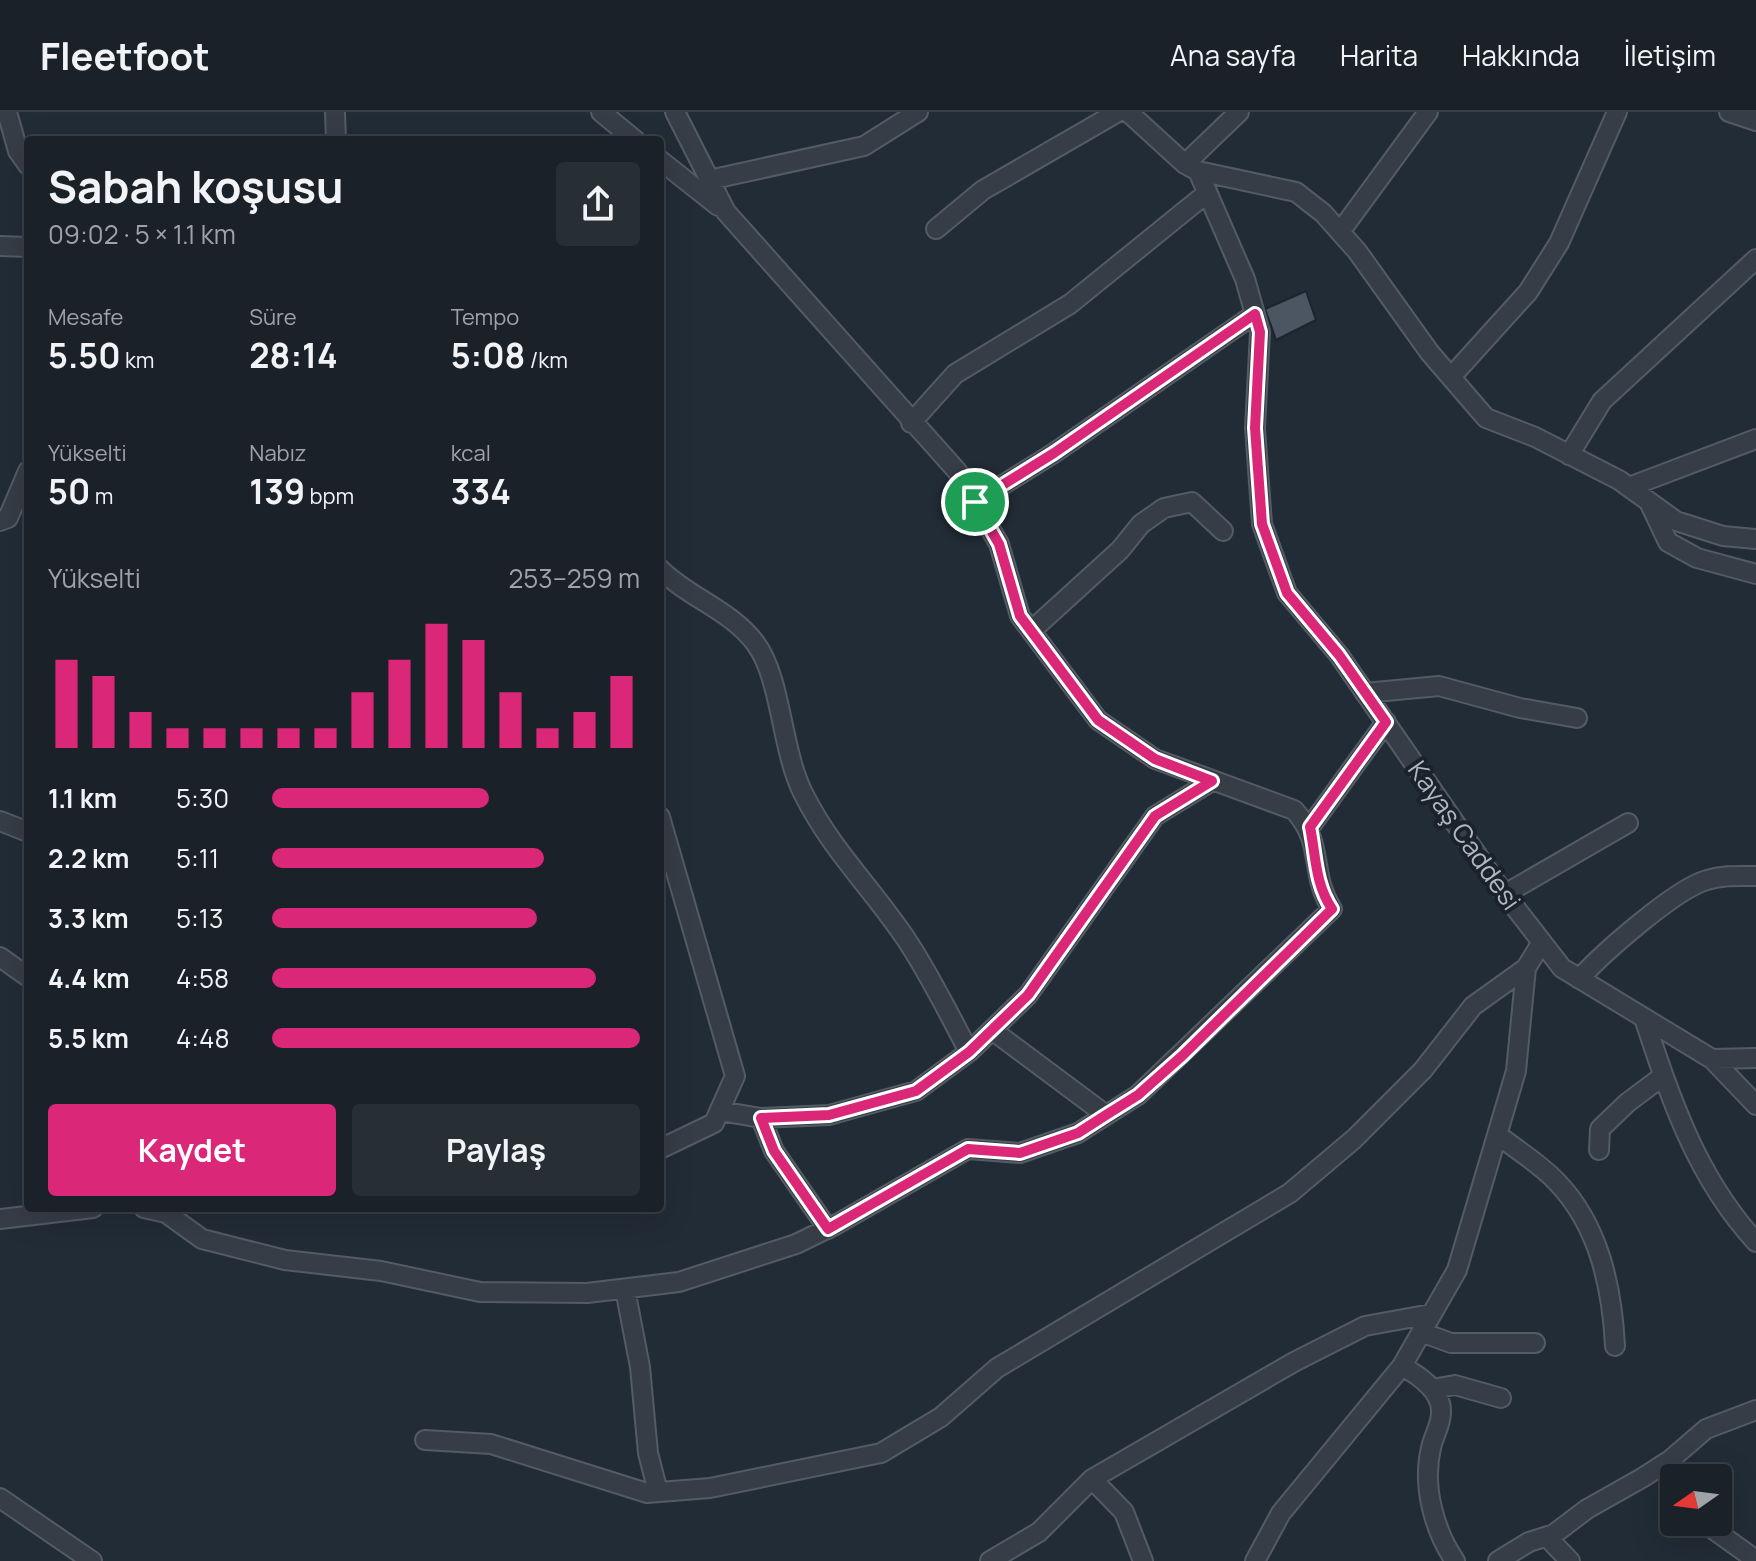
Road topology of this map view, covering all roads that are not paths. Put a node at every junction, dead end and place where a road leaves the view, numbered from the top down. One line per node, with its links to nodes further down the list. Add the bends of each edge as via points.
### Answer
1 (8, 112): 15 (street)
2 (335, 112): 13 (street)
3 (601, 112): 14 (street)
4 (675, 112): 18 (street)
5 (918, 112): 18 (street, via 864,146)
6 (1118, 112): 21 (street, via 983,190)
7 (1128, 112): 17 (street)
8 (1239, 112): 17 (street)
9 (1428, 112): 22 (street)
10 (1617, 112): 27 (street, via 1559,243 1528,292)
11 (1729, 112): 12 (street)
12 (1756, 121)
13 (336, 136)
14 (630, 136)
15 (23, 158)
16 (664, 163): 20 (street)
17 (1192, 167): 19 (street, Kayaş Caddesi); 22 (street, via 1296,192)
18 (709, 180): 20 (street)
19 (1207, 193): 26 (street, Kayaş Caddesi); 28 (street, via 1070,304 955,374)
20 (726, 212): 28 (street)
21 (936, 229)
22 (1340, 232): 27 (street)
23 (0, 246): 24 (street)
24 (24, 247)
25 (1756, 259): 30 (street, via 1602,401)
26 (1255, 314): 34 (street); 41 (street, Kayaş Caddesi, via 1260,332 1255,428 1262,524 1287,593)
27 (1451, 377): 30 (street, via 1486,418)
28 (911, 423): 34 (street, via 957,471)
29 (1756, 439): 32 (street)
30 (1569, 455): 32 (street)
31 (24, 480): 35 (street, via 8,518)
32 (1629, 487): 33 (street)
33 (1649, 501): 37 (street, via 1676,521 1723,536); 39 (street, via 1668,542 1697,558)
34 (975, 502): 40 (street, via 999,544 1020,616)
35 (0, 521)
36 (1223, 531): 40 (street, via 1192,502 1164,508)
37 (1756, 539)
38 (664, 572): 61 (street, via 721,611 758,647 802,793 857,879 906,939)
39 (1756, 574)
40 (1031, 631): 44 (street, via 1098,720 1155,759)
41 (1365, 693): 42 (street, via 1439,686); 43 (street, Kayaş Caddesi)
42 (1577, 718)
43 (1386, 722): 47 (street); 51 (street, Kayaş Caddesi)
44 (1212, 781): 47 (street, via 1294,810); 60 (street, via 1155,816 1028,995)
45 (0, 821): 48 (street)
46 (1628, 823): 51 (street)
47 (1310, 827): 67 (street, via 1319,889 1332,909 1182,1056)
48 (24, 830)
49 (664, 831): 66 (street, via 735,1076)
50 (1756, 876): 58 (street, via 1704,880 1600,956)
51 (1505, 894): 52 (street, Kayaş Caddesi)
52 (1542, 942): 54 (street); 58 (street, Kayaş Caddesi, via 1562,968)
53 (0, 957): 56 (street)
54 (1526, 968): 69 (street, via 1516,1071); 90 (street, via 1473,1006 1423,1070 1290,1193 997,1368 941,1417 881,1453 710,1488)
55 (0, 972): 57 (street)
56 (24, 975)
57 (24, 977)
58 (1579, 979): 59 (street, Kayaş Caddesi)
59 (1644, 1018): 63 (street, Kayaş Caddesi); 64 (street)
60 (992, 1030): 61 (street); 67 (street)
61 (969, 1052): 68 (street, via 916,1091 829,1115)
62 (1756, 1058): 63 (street)
63 (1712, 1059): 65 (street, Kayaş Caddesi)
64 (1663, 1076): 71 (street, via 1600,1129); 76 (street, via 1697,1161 1729,1212)
65 (1756, 1105)
66 (720, 1111): 68 (street); 70 (street, via 714,1123)
67 (1106, 1115): 75 (street, via 1078,1133 1020,1153 968,1149)
68 (761, 1118): 75 (street, via 774,1151)
69 (1498, 1135): 78 (street, via 1457,1270); 81 (street, via 1555,1179 1578,1206 1610,1291)
70 (664, 1146)
71 (1599, 1150)
72 (59, 1212): 74 (street)
73 (162, 1212): 77 (street, via 202,1239 285,1260 381,1271 480,1292)
74 (0, 1219)
75 (828, 1229): 77 (street, via 679,1282)
76 (1756, 1242)
77 (625, 1289): 90 (street)
78 (1431, 1314): 79 (street); 89 (street, via 1365,1326)
79 (1421, 1332): 80 (street, via 1451,1343); 82 (street)
80 (1535, 1343)
81 (1615, 1346)
82 (1402, 1366): 83 (street); 98 (street, via 1281,1513)
83 (1432, 1389): 84 (street, via 1455,1385); 99 (street, via 1441,1411 1430,1451 1429,1485 1439,1537)
84 (1501, 1398)
85 (1756, 1410): 87 (street, via 1706,1429)
86 (425, 1440): 90 (street, via 491,1444)
87 (1670, 1460): 88 (street); 93 (street)
88 (1672, 1464)
89 (1092, 1479): 96 (street, via 1039,1532); 97 (street, via 1124,1512)
90 (658, 1492)
91 (0, 1498): 95 (street)
92 (1723, 1536): 94 (street)
93 (1547, 1537): 100 (street); 101 (street)
94 (1756, 1560)
95 (92, 1561)
96 (990, 1561)
97 (1143, 1561)
98 (1255, 1561)
99 (1455, 1561)
100 (1498, 1561)
101 (1570, 1561)

